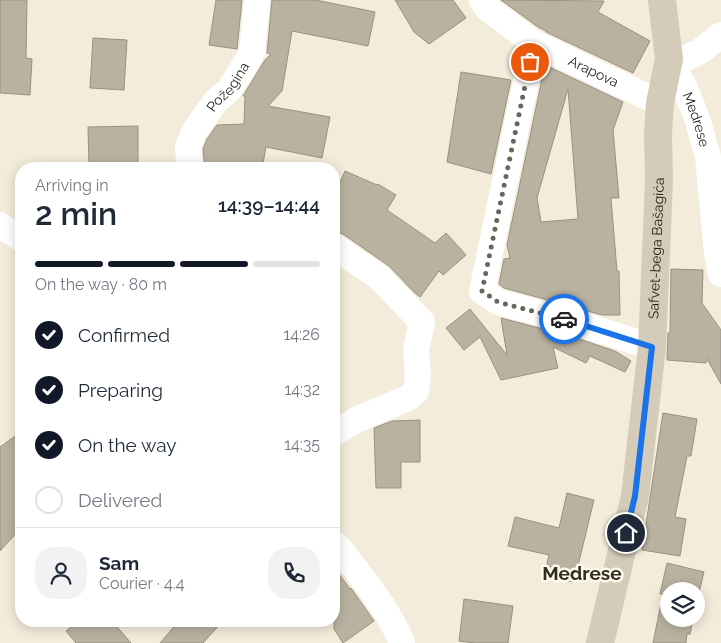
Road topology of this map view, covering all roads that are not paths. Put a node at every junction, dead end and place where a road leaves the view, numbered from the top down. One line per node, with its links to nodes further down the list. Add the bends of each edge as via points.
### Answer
1 (257, 0): 8 (street, Požegina, via 252,53 229,90 215,102 194,132 188,147)
2 (482, 0): 5 (street, Arapova, via 487,8)
3 (662, 0): 6 (street, Safvet-bega Bašagića)
4 (721, 35): 6 (street, via 684,59)
5 (534, 43): 7 (street, Arapova); 13 (street, via 482,291 498,302)
6 (669, 59): 7 (street, Safvet-bega Bašagića); 12 (street, Medrese, via 698,121 708,157)
7 (660, 103): 13 (street, Safvet-bega Bašagića)
8 (189, 162)
9 (0, 225): 10 (street)
10 (15, 235)
11 (340, 250): 14 (street, via 380,278 422,322 416,350 416,391 408,398)
12 (721, 274)
13 (652, 347): 17 (street, Safvet-bega Bašagića, via 635,496)
14 (340, 430)
15 (340, 549): 16 (street, via 371,589)
16 (402, 643)
17 (600, 643)

